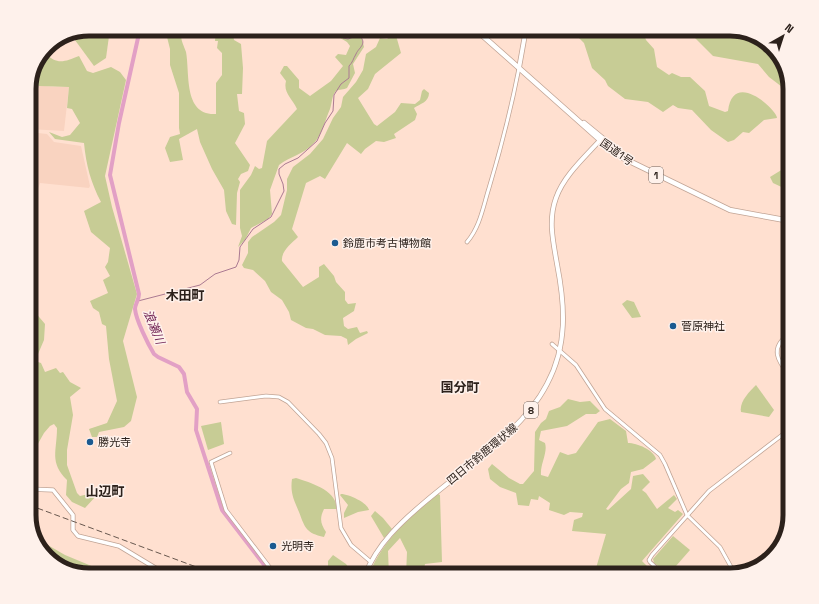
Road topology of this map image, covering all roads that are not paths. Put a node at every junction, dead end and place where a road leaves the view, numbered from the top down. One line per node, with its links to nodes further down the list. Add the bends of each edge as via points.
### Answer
1 (484, 36): 4 (highway, 国道1号 / 1)
2 (485, 36): 4 (highway, 国道1号 / 1)
3 (525, 36): 5 (main road)
4 (490, 41): 5 (highway, 国道1号 / 1)
5 (519, 66): 6 (highway, 国道1号 / 1); 8 (street, via 507,126 476,231)
6 (601, 139): 7 (highway, 国道1号 / 1, via 629,160 730,210); 11 (main road, 四日市鈴鹿環状線 / 8, via 562,185 552,210 551,227 563,304 564,324)
7 (783, 219)
8 (467, 242)
9 (783, 338): 12 (street, via 777,353)
10 (552, 344): 11 (street)
11 (560, 350): 17 (street, via 578,368 603,407 628,426 663,459); 18 (main road, 四日市鈴鹿環状線 / 8, via 548,383 528,413 509,432 405,518)
12 (783, 367)
13 (220, 402): 18 (street, via 266,396 279,397 288,402 319,434 332,458 341,528 351,545)
14 (783, 434): 17 (street, via 714,488)
15 (230, 453): 20 (street, via 213,460 211,464 224,504 232,520 246,534)
16 (36, 489): 19 (main road, via 55,492 73,514 73,530 78,536 119,546)
17 (687, 515): 22 (street, via 650,558 650,562); 23 (street, via 720,547)
18 (371, 562): 21 (main road, 四日市鈴鹿環状線 / 8)
19 (156, 568)
20 (270, 568)
21 (368, 568)
22 (656, 568)
23 (732, 568)

